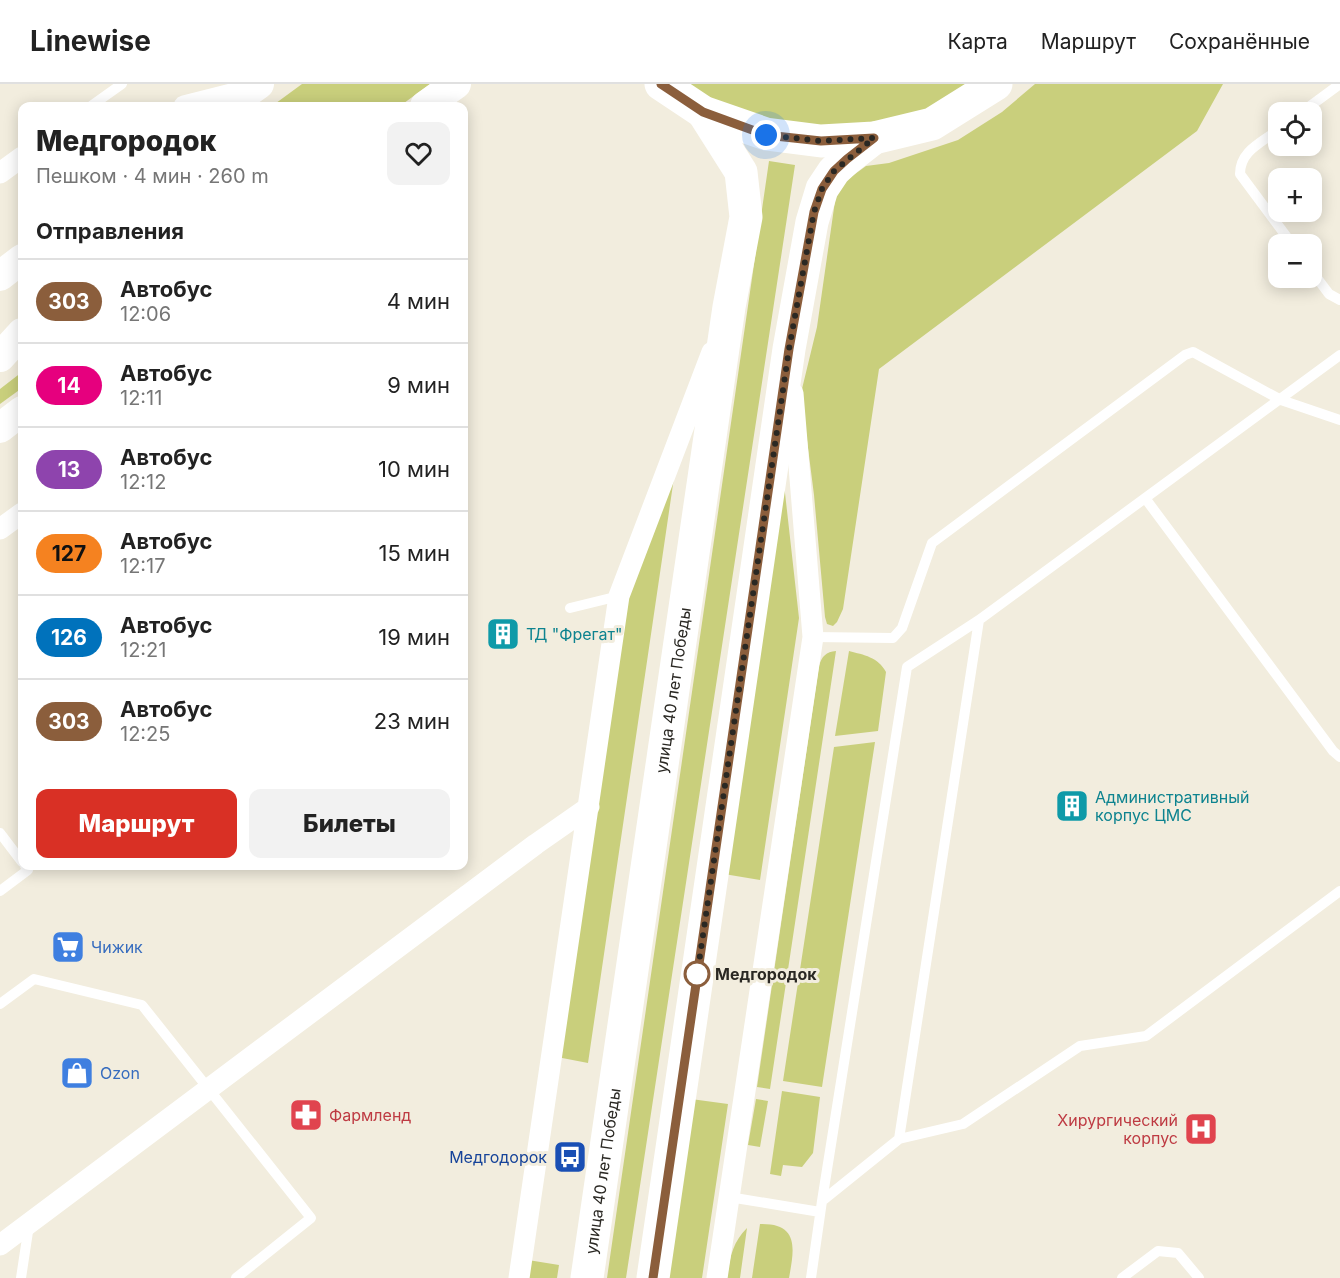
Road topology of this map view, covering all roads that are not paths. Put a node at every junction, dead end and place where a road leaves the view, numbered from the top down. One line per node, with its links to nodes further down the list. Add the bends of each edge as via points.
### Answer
1 (122, 84): 7 (lane)
2 (456, 84): 10 (main road)
3 (661, 84): 12 (main road)
4 (996, 84): 13 (main road, via 933,124)
5 (1340, 84): 11 (lane)
6 (255, 87): 8 (street); 9 (main road)
7 (97, 102)
8 (199, 102)
9 (234, 102)
10 (431, 102)
11 (1316, 102)
12 (703, 112): 13 (main road, via 766,135 821,141); 22 (main road, улица 40 лет Победы, via 741,172 746,217)
13 (874, 138): 24 (main road, via 834,171 822,189 814,212)
14 (1268, 138): 17 (lane, via 1245,155 1240,174)
15 (18, 160): 16 (street)
16 (0, 173)
17 (1285, 234)
18 (18, 262): 19 (main road)
19 (0, 276)
20 (1322, 285): 21 (lane)
21 (1340, 300)
22 (729, 307): 34 (street); 55 (main road, улица 40 лет Победы)
23 (18, 338): 25 (main road)
24 (789, 349): 37 (street); 56 (main road)
25 (8, 352)
26 (1340, 355): 27 (lane)
27 (1281, 400): 29 (lane); 31 (lane); 37 (lane, via 1193,352 1185,355 932,543 902,628 893,638)
28 (18, 414): 30 (main road)
29 (1340, 420)
30 (0, 428)
31 (1145, 498): 36 (lane); 38 (lane)
32 (18, 516): 33 (street)
33 (0, 530)
34 (619, 597): 35 (lane); 39 (street)
35 (570, 608)
36 (979, 620): 47 (lane); 49 (lane, via 907,667)
37 (813, 637): 48 (street)
38 (1340, 757)
39 (589, 807): 46 (street); 54 (street)
40 (0, 833): 41 (lane)
41 (18, 856)
42 (28, 870): 43 (lane)
43 (0, 891)
44 (1340, 891): 47 (lane, via 1146,1036 1080,1046 963,1124)
45 (0, 1004): 46 (lane, via 34,979 142,1005)
46 (209, 1089): 50 (street); 53 (lane, via 311,1218)
47 (899, 1139): 49 (lane)
48 (729, 1197): 49 (lane); 57 (street)
49 (821, 1207): 58 (lane)
50 (29, 1223): 51 (street); 52 (lane)
51 (0, 1245)
52 (21, 1278)
53 (237, 1278)
54 (519, 1278)
55 (587, 1278)
56 (653, 1278)
57 (717, 1278)
58 (811, 1278)
59 (1122, 1278): 60 (lane, via 1158,1251 1178,1253)
60 (1199, 1278)

